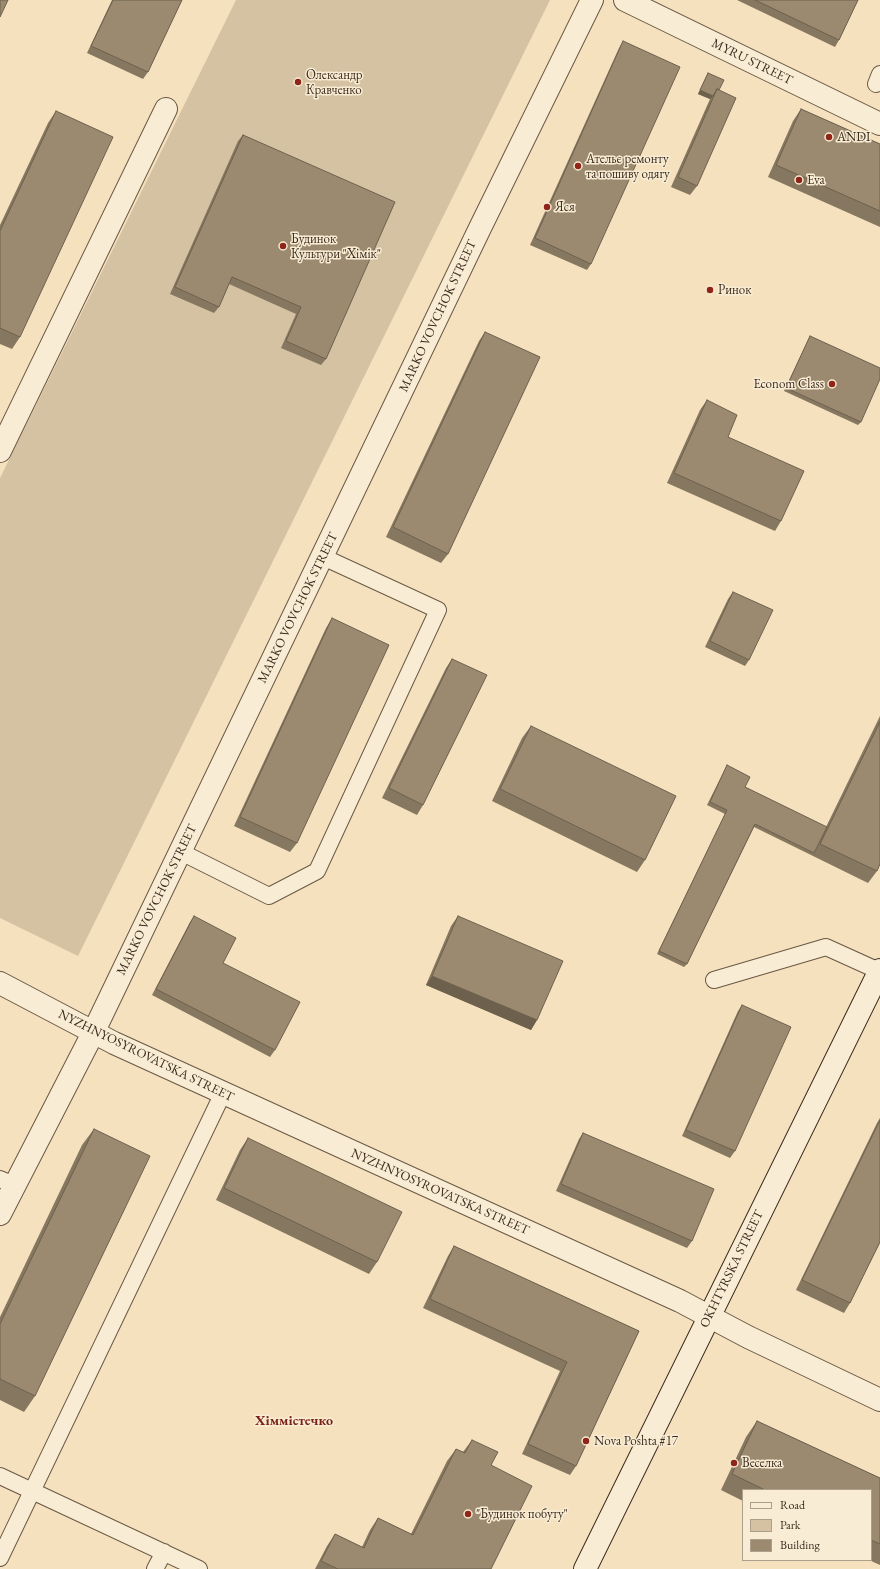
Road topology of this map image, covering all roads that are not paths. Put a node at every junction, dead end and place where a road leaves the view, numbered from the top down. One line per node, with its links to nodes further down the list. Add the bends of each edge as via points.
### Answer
1 (592, 0): 6 (street, MARKO VOVCHOK STREET)
2 (625, 0): 4 (street, MYRU STREET)
3 (166, 109): 5 (street)
4 (880, 124)
5 (0, 451)
6 (323, 557): 7 (street, MARKO VOVCHOK STREET); 7 (lane, via 438,610 317,871 269,896)
7 (181, 852): 11 (street, MARKO VOVCHOK STREET)
8 (880, 970): 9 (lane, via 826,947); 15 (street, OKHTYRSKA STREET)
9 (714, 980)
10 (0, 983): 11 (street, NYZHNYOSYROVATSKA STREET)
11 (94, 1033): 12 (street, NYZHNYOSYROVATSKA STREET); 13 (street, MARKO VOVCHOK STREET)
12 (223, 1093): 15 (street, NYZHNYOSYROVATSKA STREET); 18 (lane)
13 (7, 1182): 14 (street, MARKO VOVCHOK STREET)
14 (0, 1214)
15 (709, 1315): 16 (street, NYZHNYOSYROVATSKA STREET, via 748,1337); 23 (street, OKHTYRSKA STREET)
16 (880, 1400)
17 (0, 1476): 18 (lane)
18 (31, 1490): 19 (lane); 20 (lane)
19 (164, 1552): 21 (lane); 22 (lane)
20 (0, 1558)
21 (155, 1569)
22 (199, 1569)
23 (585, 1569)

